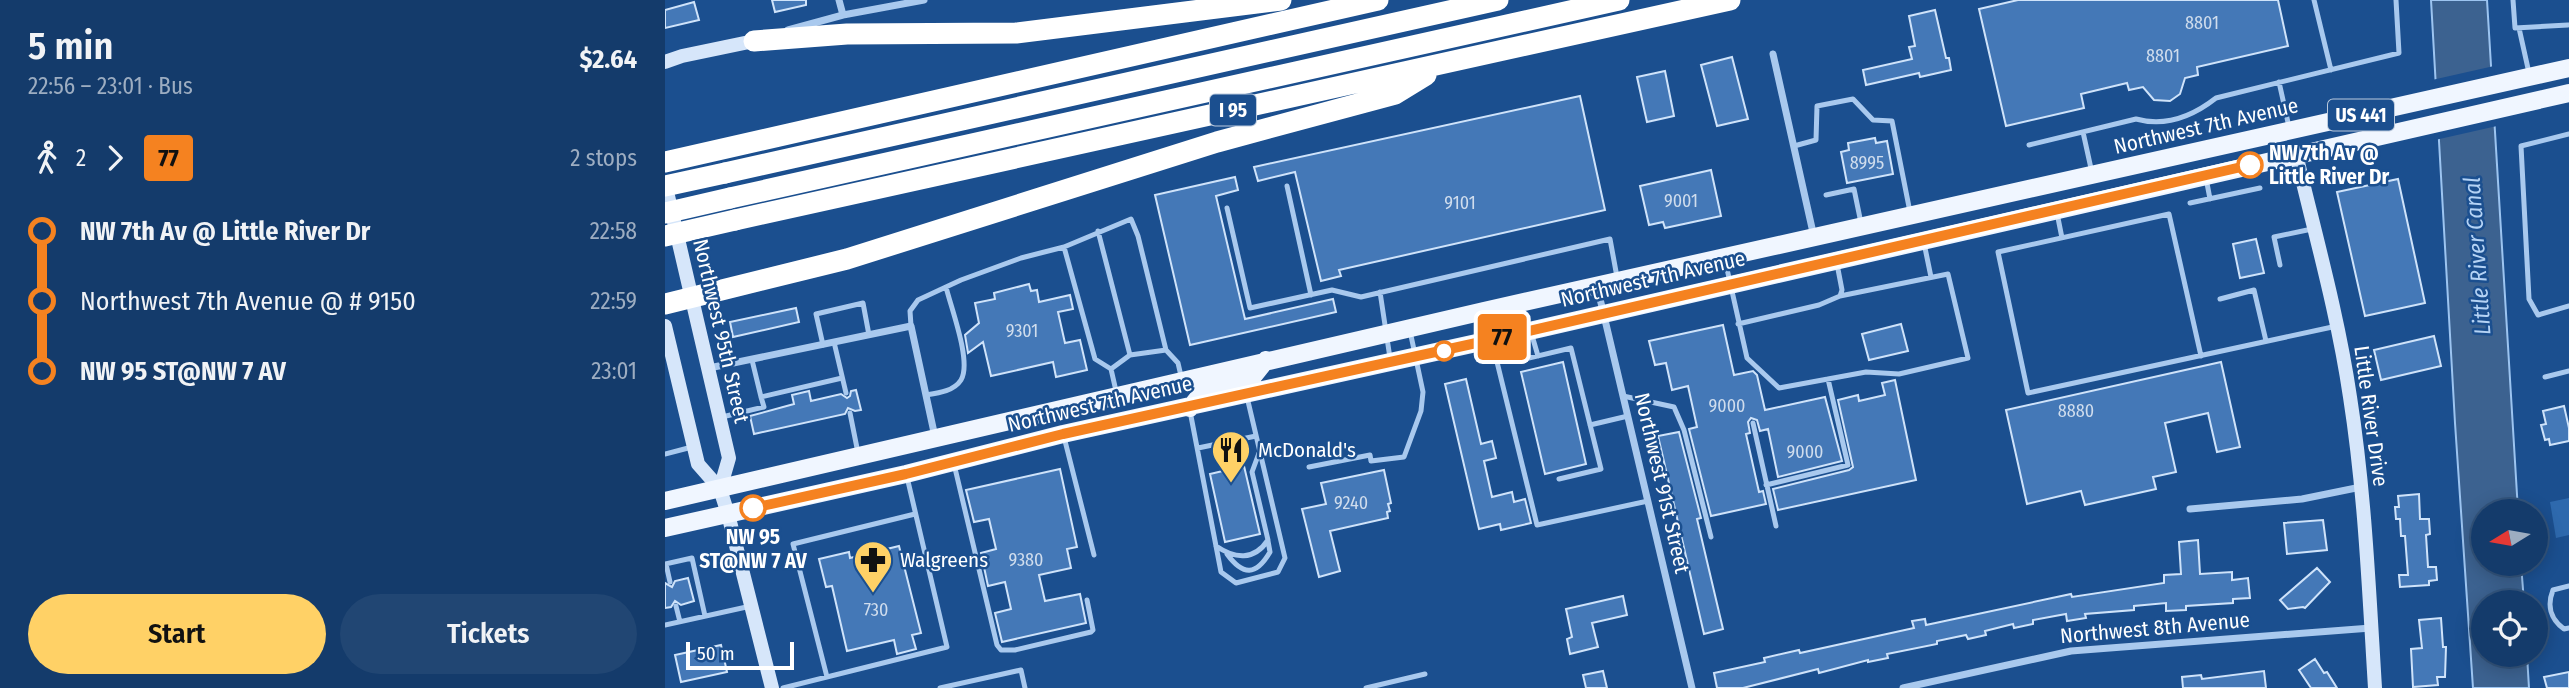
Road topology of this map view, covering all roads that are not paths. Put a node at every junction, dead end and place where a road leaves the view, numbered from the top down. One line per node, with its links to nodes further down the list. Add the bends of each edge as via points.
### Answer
1 (839, 0): 11 (street)
2 (924, 0): 11 (street)
3 (1281, 0): 14 (highway, via 1016,33 847,34)
4 (1498, 0): 32 (highway, bridge)
5 (1619, 0): 40 (highway, bridge)
6 (1730, 0): 17 (highway, I 95)
7 (2314, 0): 19 (lane)
8 (2396, 0): 19 (lane, via 2399,53)
9 (2513, 0): 13 (lane, via 2515,28)
10 (1364, 1): 29 (highway)
11 (843, 15): 14 (street)
12 (2568, 25): 13 (lane)
13 (2519, 28): 20 (lane)
14 (754, 41): 16 (main road)
15 (1773, 54): 27 (street)
16 (665, 62)
17 (1443, 65): 45 (highway, I 95, bridge); 61 (highway, via 1395,93 1216,142 847,259)
18 (2569, 68): 20 (main road, Northwest 7th Avenue / US 441)
19 (2331, 70): 21 (lane)
20 (2530, 77): 23 (main road, Northwest 7th Avenue / US 441)
21 (2279, 82): 23 (lane); 24 (lane, via 2215,98 2202,109 2169,122 2136,119)
22 (2569, 93): 28 (main road, Northwest 7th Avenue / US 441)
23 (2290, 130): 28 (main road); 30 (main road, Northwest 7th Avenue / US 441)
24 (2083, 132): 26 (lane); 30 (lane)
25 (2569, 134): 64 (lane, via 2521,146 2529,299 2538,315)
26 (2029, 145)
27 (1794, 146): 41 (lane, via 1816,140 1817,106 1853,99 1873,120 1892,121); 46 (street)
28 (2295, 154): 31 (main road, Northwest 7th Avenue / US 441); 43 (main road, Little River Drive)
29 (665, 162)
30 (2093, 175): 41 (main road, Northwest 7th Avenue / US 441)
31 (2205, 176): 36 (lane); 39 (main road, Northwest 7th Avenue / US 441)
32 (665, 185): 61 (main road, Northwest 95th Street)
33 (1287, 186): 59 (lane)
34 (2260, 188): 36 (lane)
35 (1826, 195): 42 (lane, via 1854,190)
36 (2210, 199): 37 (lane)
37 (2190, 203)
38 (1227, 208): 59 (lane, via 1250,307)
39 (2057, 210): 47 (lane); 48 (main road, Northwest 7th Avenue / US 441)
40 (665, 212)
41 (1911, 215): 42 (main road, Northwest 7th Avenue / US 441)
42 (1862, 226): 46 (main road, Northwest 7th Avenue / US 441)
43 (2313, 229): 52 (lane, via 2274,237); 70 (main road, Little River Drive)
44 (1098, 232): 49 (lane); 79 (lane, via 1131,219); 80 (lane)
45 (665, 236)
46 (1814, 237): 50 (main road, Northwest 7th Avenue / US 441)
47 (2062, 238): 82 (lane, via 2169,214); 82 (lane, via 1998,252 2028,393)
48 (1923, 240): 51 (main road, Northwest 7th Avenue / US 441); 53 (lane)
49 (1064, 247): 57 (lane); 89 (lane, via 1095,359)
50 (1724, 257): 54 (main road, Northwest 7th Avenue / US 441); 56 (lane)
51 (1836, 261): 56 (main road, Northwest 7th Avenue / US 441); 60 (lane)
52 (2280, 265)
53 (1931, 277): 60 (lane); 95 (lane, via 1948,274 1968,358 1899,374 1866,372)
54 (1618, 281): 55 (main road, Northwest 7th Avenue / US 441); 58 (lane, via 1610,239)
55 (1597, 285): 65 (main road, Northwest 7th Avenue / US 441); 66 (street, Northwest 91st Street)
56 (1730, 285): 66 (main road, Northwest 7th Avenue / US 441); 67 (lane)
57 (946, 287): 69 (lane, via 918,300 910,311); 98 (lane, via 966,366 961,381 949,390)
58 (1380, 292): 59 (lane, via 1361,297 1332,290); 73 (lane)
59 (1311, 295)
60 (1840, 296): 67 (lane)
61 (691, 297): 63 (highway); 88 (main road, Northwest 95th Street)
62 (2220, 299): 76 (lane, via 2254,290)
63 (665, 304)
64 (2569, 306)
65 (1484, 310): 71 (main road, Northwest 7th Avenue / US 441); 75 (lane)
66 (1604, 314): 72 (main road, Northwest 7th Avenue / US 441); 100 (street, Northwest 91st Street)
67 (1738, 324): 95 (lane, via 1747,358 1779,388)
68 (665, 326): 92 (main road)
69 (911, 326): 74 (street); 98 (street)
70 (2337, 326): 76 (lane); 122 (main road, Little River Drive)
71 (1409, 328): 73 (main road, Northwest 7th Avenue / US 441); 83 (lane)
72 (1531, 331): 75 (main road, Northwest 7th Avenue / US 441); 81 (lane)
73 (1385, 333): 85 (main road, Northwest 7th Avenue / US 441); 87 (lane)
74 (869, 335): 77 (street); 78 (lane, via 863,303 816,314)
75 (1490, 340): 83 (main road, Northwest 7th Avenue / US 441); 125 (lane, via 1537,525)
76 (2266, 341): 82 (lane)
77 (834, 342): 78 (street); 93 (lane)
78 (823, 345): 84 (street)
79 (1165, 350): 80 (lane); 94 (lane, via 1178,363)
80 (1130, 355): 89 (lane)
81 (1538, 356): 86 (lane); 107 (lane, via 1571,348)
82 (2201, 356)
83 (1415, 357): 87 (main road, Northwest 7th Avenue / US 441); 118 (lane, via 1423,393 1421,411 1403,457 1371,461 1370,455)
84 (752, 360): 88 (street); 101 (lane)
85 (1266, 360): 94 (main road, Northwest 7th Avenue / US 441); 102 (main road, via 1251,379 1205,389)
86 (1521, 360)
87 (1391, 362): 97 (main road, Northwest 7th Avenue / US 441)
88 (709, 368): 105 (main road, Northwest 95th Street)
89 (1111, 369): 99 (lane)
90 (2569, 371): 91 (lane)
91 (2545, 377)
92 (672, 378): 111 (main road)
93 (842, 378): 96 (lane); 101 (lane)
94 (1182, 379): 99 (main road, Northwest 7th Avenue / US 441)
95 (1828, 379): 121 (lane, via 1848,465)
96 (846, 393)
97 (1247, 394): 102 (main road, Northwest 7th Avenue / US 441); 109 (lane)
98 (926, 396): 110 (street)
99 (1117, 396): 110 (main road, Northwest 7th Avenue / US 441); 113 (main road, via 1103,417 1019,437)
100 (1623, 396): 104 (street, Northwest 91st Street); 131 (lane, via 1674,407)
101 (761, 397): 105 (lane, via 764,407)
102 (1190, 408): 108 (main road, Northwest 7th Avenue / US 441); 112 (lane)
103 (850, 412): 116 (lane)
104 (1628, 416): 107 (lane); 125 (street, Northwest 91st Street)
105 (720, 417): 123 (main road, Northwest 95th Street, via 729,458)
106 (1752, 423): 121 (lane)
107 (1590, 425): 120 (lane, via 1601,469)
108 (1063, 434): 113 (main road, Northwest 7th Avenue / US 441); 135 (lane)
109 (1256, 436): 112 (lane); 114 (lane)
110 (935, 437): 116 (main road, Northwest 7th Avenue / US 441)
111 (695, 446): 115 (lane); 123 (main road, via 698,464)
112 (1198, 448): 133 (lane)
113 (1004, 449): 117 (main road, Northwest 7th Avenue / US 441)
114 (1260, 451): 132 (lane, via 1252,472); 133 (lane, via 1285,558 1278,572 1236,583 1221,572)
115 (665, 452)
116 (859, 456): 123 (main road, Northwest 7th Avenue / US 441)
117 (954, 461): 119 (main road, Northwest 7th Avenue / US 441); 139 (lane, via 1001,650 1091,632)
118 (1309, 467)
119 (906, 474): 127 (main road, Northwest 7th Avenue / US 441); 128 (lane)
120 (1559, 479)
121 (1766, 485): 129 (lane)
122 (2361, 486): 126 (street, via 2302,499); 145 (main road, Little River Drive)
123 (720, 489): 124 (main road, Northwest 7th Avenue / US 441); 127 (main road)
124 (665, 501)
125 (1648, 501): 154 (street, Northwest 91st Street)
126 (2190, 509)
127 (728, 514): 130 (main road, Northwest 7th Avenue / US 441); 141 (main road)
128 (915, 514): 148 (lane, via 947,648); 148 (lane, via 793,544)
129 (1776, 526)
130 (665, 528)
131 (1711, 537)
132 (1268, 540): 134 (lane, via 1251,554); 134 (lane, via 1270,552 1255,569 1237,568)
133 (1216, 546): 134 (lane)
134 (1225, 552)
135 (1094, 555)
136 (666, 564): 137 (lane); 142 (lane, via 692,558)
137 (670, 582)
138 (2569, 586): 146 (lane, via 2553,590 2549,600 2555,623)
139 (1087, 600)
140 (676, 606): 143 (lane)
141 (751, 606): 142 (lane); 149 (main road)
142 (705, 616): 143 (lane)
143 (680, 622): 144 (lane)
144 (665, 625)
145 (2371, 628): 155 (street, Northwest 8th Avenue, via 2071,651); 156 (main road, Little River Drive)
146 (2569, 628)
147 (1425, 674): 153 (lane)
148 (827, 677): 150 (lane)
149 (772, 688)
150 (783, 688)
151 (940, 688): 152 (lane, via 1021,670)
152 (1025, 688)
153 (1366, 688)
154 (1692, 688)
155 (1903, 688)
156 (2375, 688)

